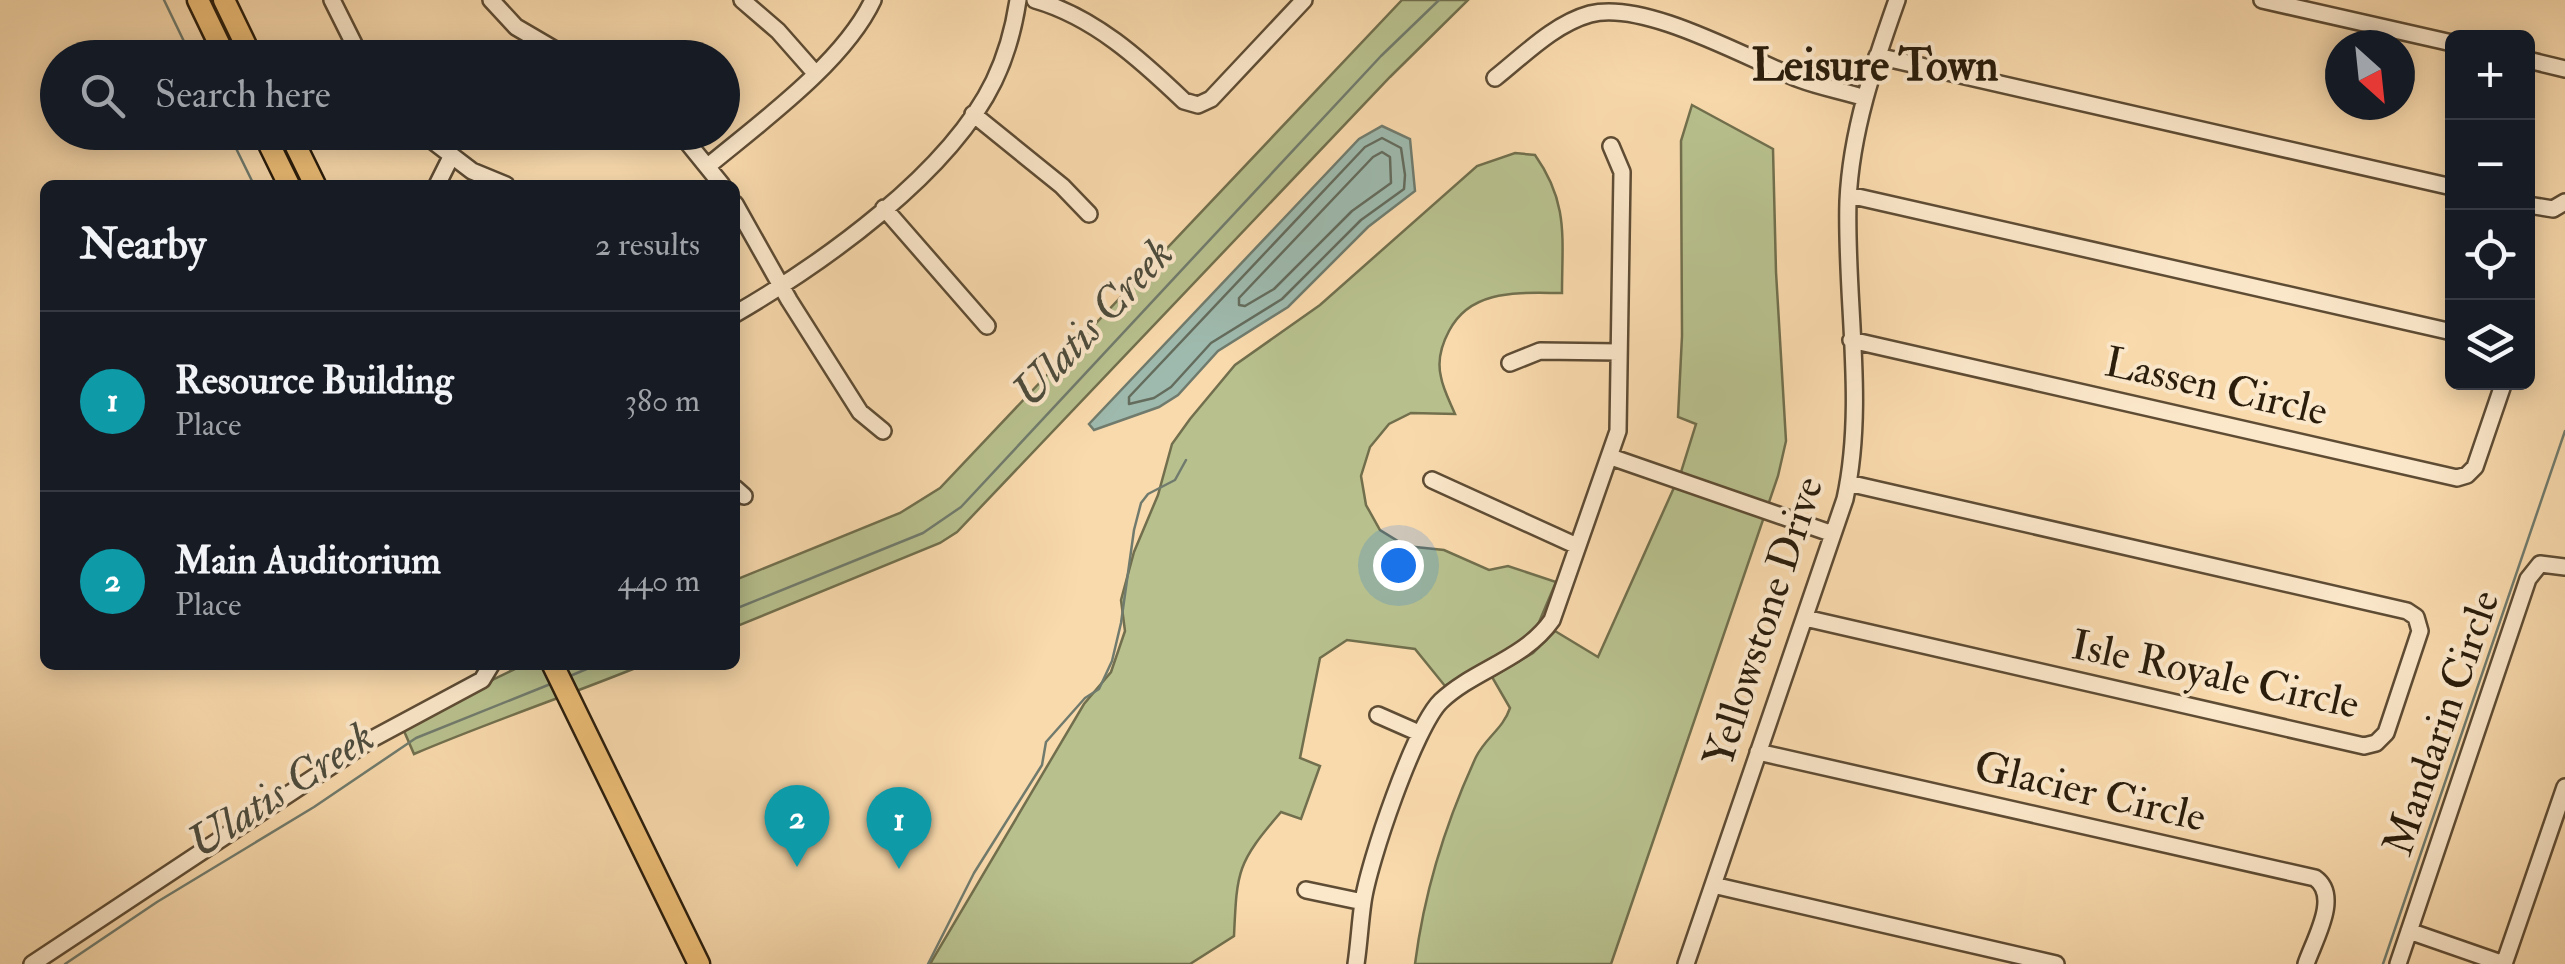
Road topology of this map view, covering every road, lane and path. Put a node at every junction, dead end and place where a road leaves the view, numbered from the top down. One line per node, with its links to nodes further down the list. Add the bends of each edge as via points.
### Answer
1 (198, 0): 13 (main road)
2 (224, 0): 14 (main road)
3 (332, 0): 15 (street)
4 (491, 0): 16 (street)
5 (742, 0): 21 (street)
6 (873, 0): 21 (street, via 852,35)
7 (1018, 0): 24 (street, via 994,80)
8 (1035, 0): 9 (street, via 1100,30 1195,105 1211,99)
9 (1304, 0)
10 (1897, 0): 18 (street, Yellowstone Drive)
11 (2262, 0): 17 (street)
12 (1621, 5): 22 (street, via 1571,21); 23 (street, via 1800,79)
13 (217, 40)
14 (243, 40)
15 (352, 40)
16 (538, 40)
17 (2445, 41)
18 (1878, 56): 23 (street, Yellowstone Drive); 39 (street)
19 (2535, 62): 20 (street)
20 (2565, 68)
21 (815, 73): 25 (street)
22 (1496, 78)
23 (1865, 98): 40 (street, Yellowstone Drive)
24 (974, 114): 42 (street); 45 (street)
25 (740, 138)
26 (1611, 146): 51 (street, via 1622,172)
27 (272, 150): 34 (main road)
28 (299, 150): 35 (main road)
29 (443, 150): 32 (street)
30 (694, 150): 33 (street)
31 (726, 150): 33 (street)
32 (452, 157): 36 (street); 37 (street)
33 (708, 166): 38 (street)
34 (287, 180)
35 (314, 180)
36 (439, 180)
37 (496, 180)
38 (718, 180)
39 (2445, 185)
40 (1848, 195): 49 (street); 50 (street, Yellowstone Drive)
41 (2535, 206): 43 (street)
42 (884, 208): 46 (street); 48 (street)
43 (2562, 208)
44 (740, 213): 46 (street)
45 (1089, 214)
46 (782, 287): 47 (street); 54 (street, via 860,412)
47 (740, 311)
48 (987, 326)
49 (2445, 330)
50 (1851, 340): 53 (street, Lassen Circle, via 2454,478 2469,478 2475,467); 57 (street, Yellowstone Drive)
51 (1619, 352): 52 (street, via 1540,351); 55 (street, via 1621,411)
52 (1510, 363)
53 (2501, 390)
54 (883, 431)
55 (1611, 457): 58 (street); 59 (street)
56 (1432, 480): 59 (street)
57 (1848, 483): 58 (street, Yellowstone Drive); 61 (street, Isle Royale Circle, via 2424,619 2379,748)
58 (1833, 534): 61 (street, Yellowstone Drive)
59 (1577, 546): 65 (street, via 1542,634 1440,702)
60 (2565, 567): 71 (street, Mandarin Circle, via 2540,564 2528,579)
61 (1804, 618): 66 (street, Yellowstone Drive)
62 (488, 670): 72 (street, via 482,680 372,739)
63 (556, 670): 73 (main road)
64 (1378, 715): 65 (street)
65 (1419, 733): 70 (street)
66 (1758, 752): 68 (street, Yellowstone Drive); 77 (street, Glacier Circle, via 2315,878 2331,886)
67 (2565, 787): 79 (street)
68 (1714, 885): 75 (street, Yellowstone Drive); 76 (street)
69 (1306, 890): 70 (street)
70 (1363, 902): 74 (street)
71 (2409, 931): 78 (street, Mandarin Circle); 79 (street)
72 (32, 964)
73 (698, 964)
74 (1356, 964)
75 (1686, 964)
76 (2056, 964)
77 (2306, 964)
78 (2398, 964)
79 (2504, 964)

